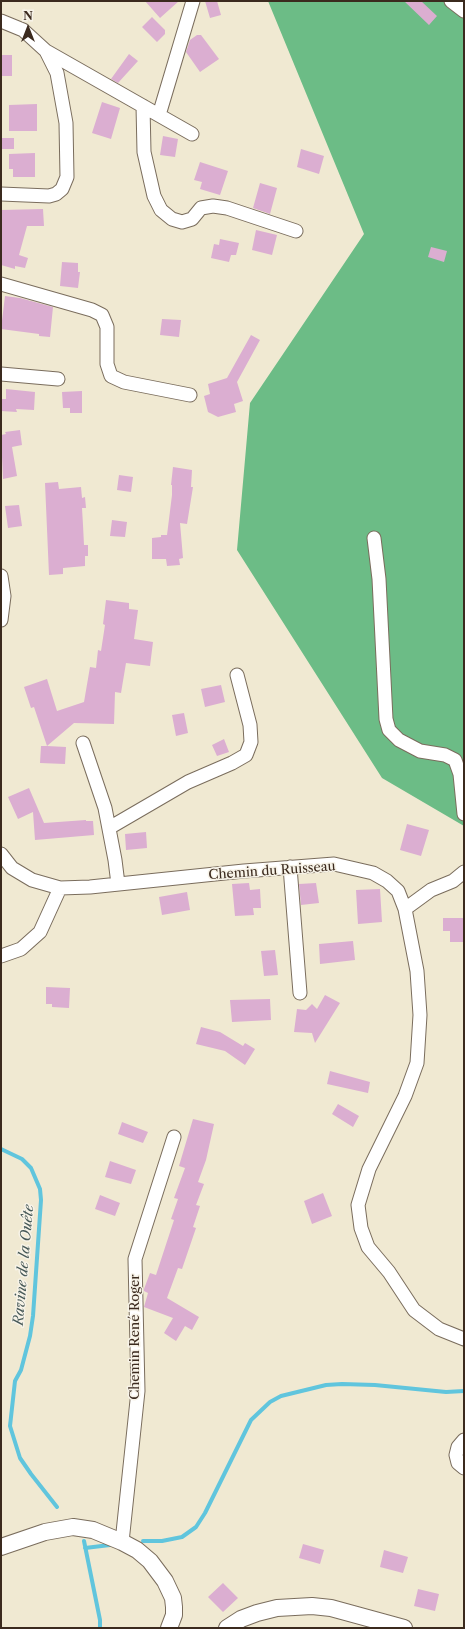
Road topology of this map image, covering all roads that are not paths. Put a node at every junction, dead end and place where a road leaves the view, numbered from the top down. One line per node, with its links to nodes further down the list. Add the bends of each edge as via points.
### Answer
1 (193, 1): 7 (street)
2 (451, 1): 3 (street)
3 (464, 11)
4 (1, 21): 5 (street, via 23,30)
5 (46, 51): 6 (street); 9 (street, via 57,72 66,123 67,177 62,189 49,196)
6 (143, 106): 7 (street); 10 (street, via 144,152 154,196 161,210 172,219 182,222 192,219 201,208 213,206 228,208)
7 (159, 115): 8 (street)
8 (192, 134)
9 (1, 194)
10 (296, 231)
11 (1, 284): 14 (street, via 102,315 107,327 107,364 111,376 124,382)
12 (1, 374): 13 (street)
13 (58, 379)
14 (190, 395)
15 (374, 538): 20 (street, via 379,579 386,718 389,730 399,740 420,751 445,755 455,760 460,774)
16 (1, 576): 17 (street, via 4,596)
17 (1, 620)
18 (237, 675): 21 (street, via 250,725 251,742 246,755 188,782)
19 (83, 743): 21 (street, via 106,808)
20 (464, 814)
21 (109, 828): 25 (street)
22 (1, 854): 26 (street, Chemin du Ruisseau, via 12,868 32,880)
23 (290, 867): 25 (street, Chemin du Ruisseau); 27 (street, Chemin du Ruisseau, via 334,864 373,873 398,891); 29 (street)
24 (464, 872): 27 (street, via 453,881 431,890)
25 (118, 884): 26 (street, Chemin du Ruisseau)
26 (60, 888): 28 (street, via 40,932 21,949)
27 (405, 909): 31 (street, Chemin du Ruisseau, via 417,971 420,1015 417,1063 405,1096 369,1169 358,1206 361,1228 368,1247 389,1272 414,1310 439,1329)
28 (1, 956)
29 (300, 994)
30 (174, 1137): 34 (street, Chemin René Roger, via 135,1259 138,1391)
31 (464, 1340)
32 (464, 1440): 33 (street, via 456,1455 458,1463)
33 (464, 1468)
34 (122, 1542): 35 (street, via 98,1532 73,1527 45,1532); 36 (street, via 150,1561 165,1581 174,1607)
35 (1, 1547)
36 (169, 1628)
37 (227, 1628): 38 (street, via 257,1613 277,1608 312,1606 330,1608)
38 (404, 1628)

